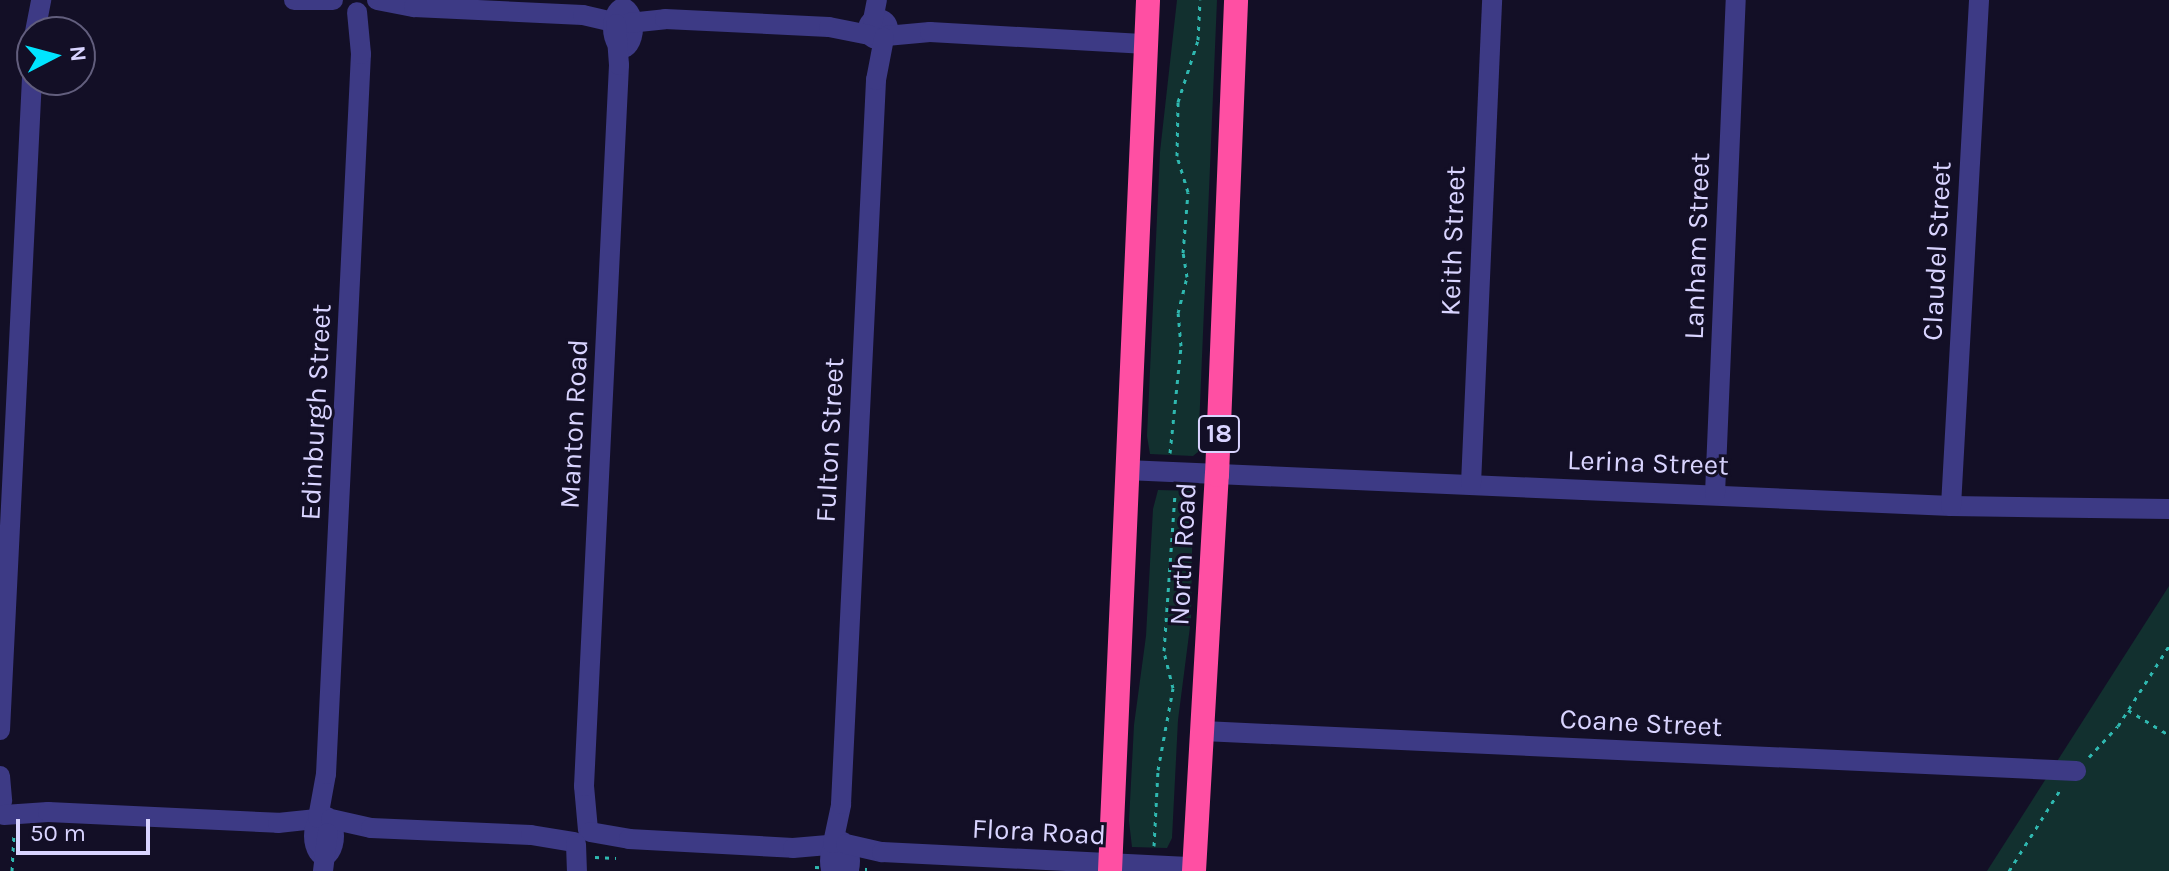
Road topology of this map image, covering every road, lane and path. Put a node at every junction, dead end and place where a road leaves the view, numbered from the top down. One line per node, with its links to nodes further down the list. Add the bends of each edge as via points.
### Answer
1 (294, 0): 8 (street)
2 (1148, 0): 12 (highway)
3 (1200, 0): 15 (path, via 1198,40 1178,102 1177,156 1188,192 1183,253 1187,277 1178,313 1181,346 1170,452)
4 (1236, 0): 16 (highway, North Road / 18)
5 (1492, 0): 17 (street, Keith Street)
6 (1736, 0): 18 (street, Lanham Street)
7 (1979, 0): 19 (street, Claudel Street)
8 (327, 1): 9 (street)
9 (365, 6): 10 (street); 28 (street, Edinburgh Street)
10 (622, 14): 11 (street, via 829,27); 29 (street, Manton Road)
11 (878, 23): 12 (street, via 930,32); 30 (street, Fulton Street)
12 (1147, 44): 14 (highway)
13 (31, 96): 22 (street)
14 (1126, 470): 15 (street, Lerina Street); 32 (highway)
15 (1173, 472): 16 (street, Lerina Street); 31 (path, via 1176,498 1164,651 1173,688 1158,770)
16 (1217, 475): 17 (street, Lerina Street); 23 (highway, North Road / 18)
17 (1471, 484): 18 (street, Lerina Street)
18 (1715, 494): 19 (street, Lerina Street)
19 (1951, 506): 20 (street, Lerina Street)
20 (2169, 509)
21 (2128, 710): 24 (path)
22 (0, 730)
23 (1203, 731): 25 (street, Coane Street); 33 (highway, North Road / 18)
24 (2169, 735)
25 (2076, 771)
26 (0, 776): 27 (street)
27 (3, 814): 28 (street, Flora Road); 34 (path)
28 (324, 826): 29 (street, Flora Road); 35 (street, Edinburgh Street)
29 (581, 838): 30 (street, Flora Road); 36 (street, Manton Road)
30 (838, 854): 32 (street, Flora Road, via 882,852)
31 (1153, 866): 32 (street, Flora Road); 33 (street, Flora Road)
32 (1110, 868)
33 (1194, 869)
34 (12, 871)
35 (321, 871)
36 (579, 871)

